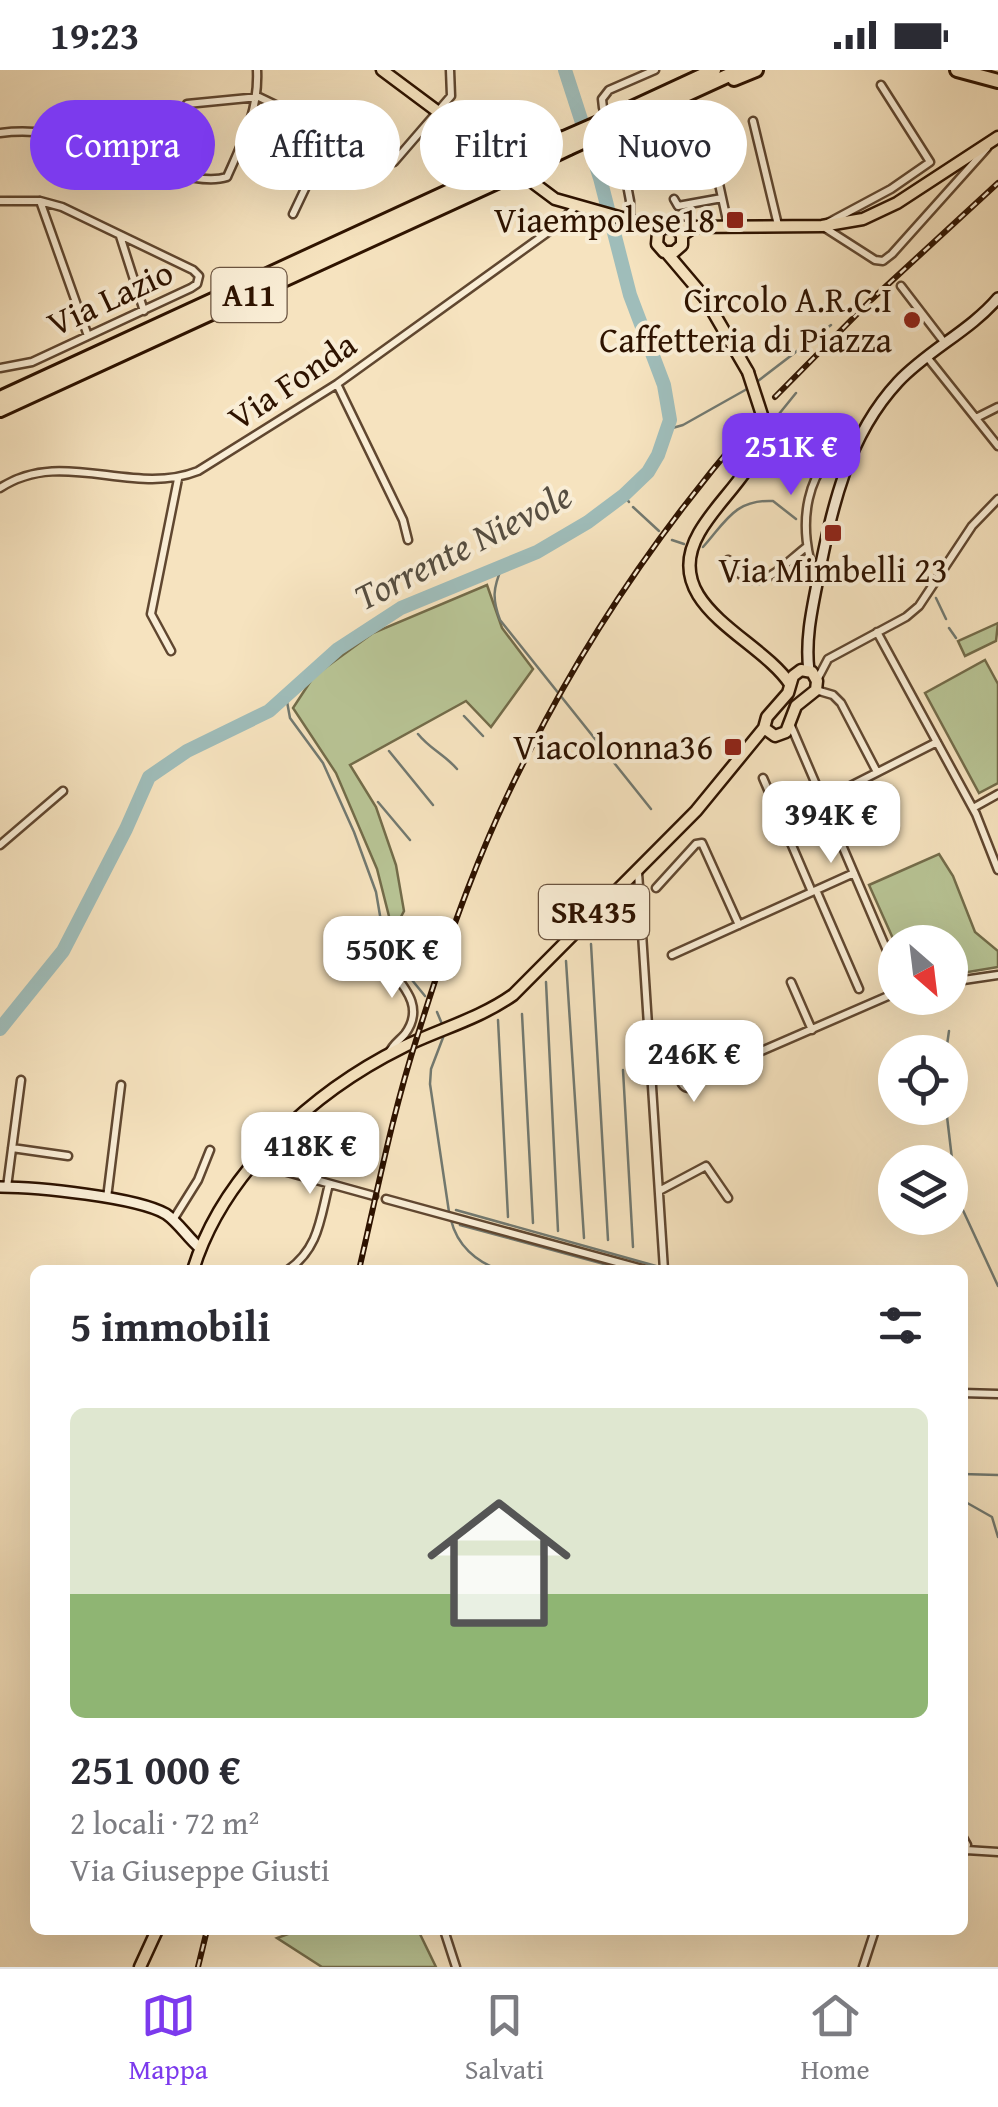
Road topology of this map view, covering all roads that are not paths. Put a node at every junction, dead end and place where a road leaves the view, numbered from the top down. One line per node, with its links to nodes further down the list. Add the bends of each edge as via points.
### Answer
1 (257, 70): 12 (street)
2 (382, 70): 15 (main road)
3 (450, 70): 16 (street)
4 (655, 70): 17 (street, via 609,90)
5 (714, 70): 18 (highway, A11)
6 (740, 70): 13 (highway, A11)
7 (756, 70): 13 (highway)
8 (957, 70): 10 (highway)
9 (986, 70): 10 (highway)
10 (998, 78)
11 (881, 86): 45 (street, via 930,162)
12 (259, 97): 14 (street); 20 (street); 29 (street, via 227,177)
13 (680, 98): 19 (highway, A11)
14 (265, 100)
15 (422, 100)
16 (446, 100)
17 (602, 100)
18 (657, 100)
19 (674, 100)
20 (215, 101)
21 (754, 121): 44 (street)
22 (420, 130): 27 (street)
23 (0, 133): 24 (street)
24 (30, 133)
25 (998, 137): 26 (main road); 28 (street)
26 (977, 150): 28 (street); 45 (main road, via 877,214)
27 (400, 155)
28 (972, 164): 45 (street, via 883,261)
29 (215, 180)
30 (304, 190): 41 (street)
31 (466, 190): 60 (highway, A11)
32 (467, 190): 62 (highway, A11)
33 (543, 190): 40 (main road)
34 (628, 190): 42 (street)
35 (720, 190): 37 (street)
36 (674, 198): 37 (street, via 678,206)
37 (722, 198): 43 (street)
38 (0, 201): 39 (street, Via Lazio)
39 (40, 201): 47 (street, Via Lazio); 55 (street)
40 (575, 207): 42 (main road); 59 (street, Via Fonda)
41 (292, 214)
42 (634, 223): 46 (main road); 49 (main road)
43 (728, 225): 44 (main road); 48 (main road, via 694,227)
44 (778, 225): 45 (main road)
45 (822, 226)
46 (661, 229): 48 (main road); 49 (main road)
47 (120, 234): 54 (street); 54 (street, Via Lazio, via 198,276 191,288)
48 (679, 236): 50 (main road); 51 (main road)
49 (656, 241): 50 (main road)
50 (666, 252): 51 (main road)
51 (684, 271): 75 (main road, bridge, via 735,348 762,415 760,443 699,534 690,568 711,613)
52 (901, 286): 56 (street)
53 (998, 298): 56 (main road, SR435)
54 (144, 310): 55 (street, Via Lazio)
55 (88, 336): 58 (street, Via Lazio, via 32,362)
56 (944, 342): 57 (main road, SR435)
57 (926, 356): 63 (street); 64 (main road, SR435, via 890,391)
58 (0, 368)
59 (337, 384): 66 (street, Via Fonda); 69 (street)
60 (0, 398)
61 (998, 406): 63 (street)
62 (0, 410)
63 (976, 418): 65 (street)
64 (859, 437): 70 (street, via 824,463 811,488); 72 (main road, SR435, via 831,512)
65 (998, 446)
66 (178, 479): 67 (street, Via Fonda, via 46,470); 74 (street, via 151,614)
67 (0, 488)
68 (998, 499): 73 (street, via 920,606)
69 (408, 540)
70 (805, 548): 71 (street, via 754,581 738,575); 72 (street)
71 (728, 560)
72 (817, 582): 76 (main road, SR435)
73 (877, 632): 78 (street, via 828,658); 81 (street)
74 (172, 651)
75 (772, 660): 76 (main road); 77 (main road)
76 (802, 671): 77 (main road, SR435); 78 (main road)
77 (790, 684): 80 (main road, SR435, via 767,717)
78 (816, 685): 79 (main road, SR435, via 796,706); 83 (street, via 841,703)
79 (790, 725): 80 (main road, SR435); 82 (street)
80 (772, 733): 82 (street); 90 (main road, SR435, via 735,762)
81 (937, 742): 83 (street); 88 (street)
82 (800, 750): 87 (street)
83 (877, 772): 87 (street)
84 (763, 778): 94 (street)
85 (63, 792): 89 (street)
86 (998, 794): 88 (street)
87 (821, 801): 92 (street)
88 (973, 808): 91 (street)
89 (0, 844)
90 (638, 868): 105 (main road, SR435, via 513,996 486,1013); 115 (street)
91 (998, 870)
92 (854, 873): 94 (street); 96 (street)
93 (656, 888): 95 (street, via 702,843)
94 (814, 891): 95 (street); 102 (street)
95 (739, 924): 97 (street)
96 (878, 929)
97 (672, 955)
98 (388, 966): 105 (street, via 414,1004)
99 (998, 975): 100 (street)
100 (968, 979)
101 (790, 982): 104 (street)
102 (860, 989)
103 (878, 1001): 104 (street)
104 (812, 1030): 106 (street)
105 (406, 1040): 112 (main road, SR435, via 330,1092)
106 (697, 1079)
107 (21, 1080): 109 (street)
108 (120, 1085): 119 (street)
109 (12, 1148): 111 (street); 114 (street)
110 (210, 1150): 120 (street)
111 (68, 1156)
112 (255, 1163): 113 (street); 121 (main road, SR435)
113 (330, 1184): 116 (street); 123 (street, via 312,1245)
114 (4, 1187): 119 (main road)
115 (659, 1191): 117 (street, via 706,1166); 125 (street)
116 (374, 1196)
117 (728, 1198)
118 (386, 1199): 124 (street)
119 (106, 1200): 120 (main road, via 152,1208)
120 (173, 1220): 121 (main road)
121 (200, 1248): 122 (main road, SR435)
122 (195, 1265)
123 (295, 1265)
124 (628, 1265)
125 (664, 1265)
126 (968, 1393): 127 (street)
127 (998, 1394)
128 (998, 1852): 129 (street)
129 (968, 1853)
130 (156, 1935): 133 (main road)
131 (446, 1935): 134 (street)
132 (874, 1935): 135 (street)
133 (140, 1967)
134 (456, 1967)
135 (863, 1967)

